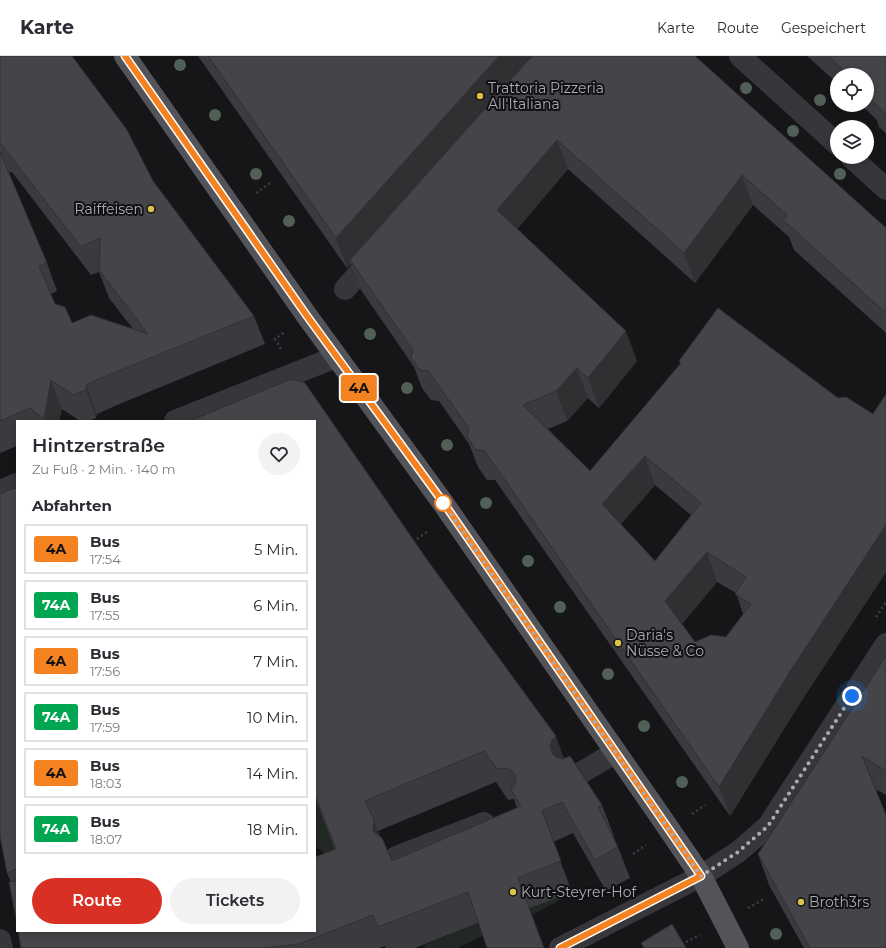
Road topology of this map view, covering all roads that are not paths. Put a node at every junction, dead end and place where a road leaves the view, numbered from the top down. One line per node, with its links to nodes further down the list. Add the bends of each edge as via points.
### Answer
1 (125, 56): 8 (main road)
2 (740, 56): 3 (street)
3 (830, 138)
4 (859, 164): 5 (street)
5 (886, 189)
6 (386, 242): 7 (street)
7 (345, 289)
8 (336, 357): 9 (street); 13 (main road, via 443,502)
9 (178, 420)
10 (16, 484): 11 (street)
11 (0, 491)
12 (886, 644): 17 (street, via 768,826 738,852)
13 (616, 752): 14 (street); 17 (main road)
14 (574, 777)
15 (500, 816): 16 (street)
16 (396, 857)
17 (701, 876): 20 (street); 21 (main road)
18 (0, 940): 19 (street)
19 (2, 948)
20 (560, 948)
21 (738, 948)

